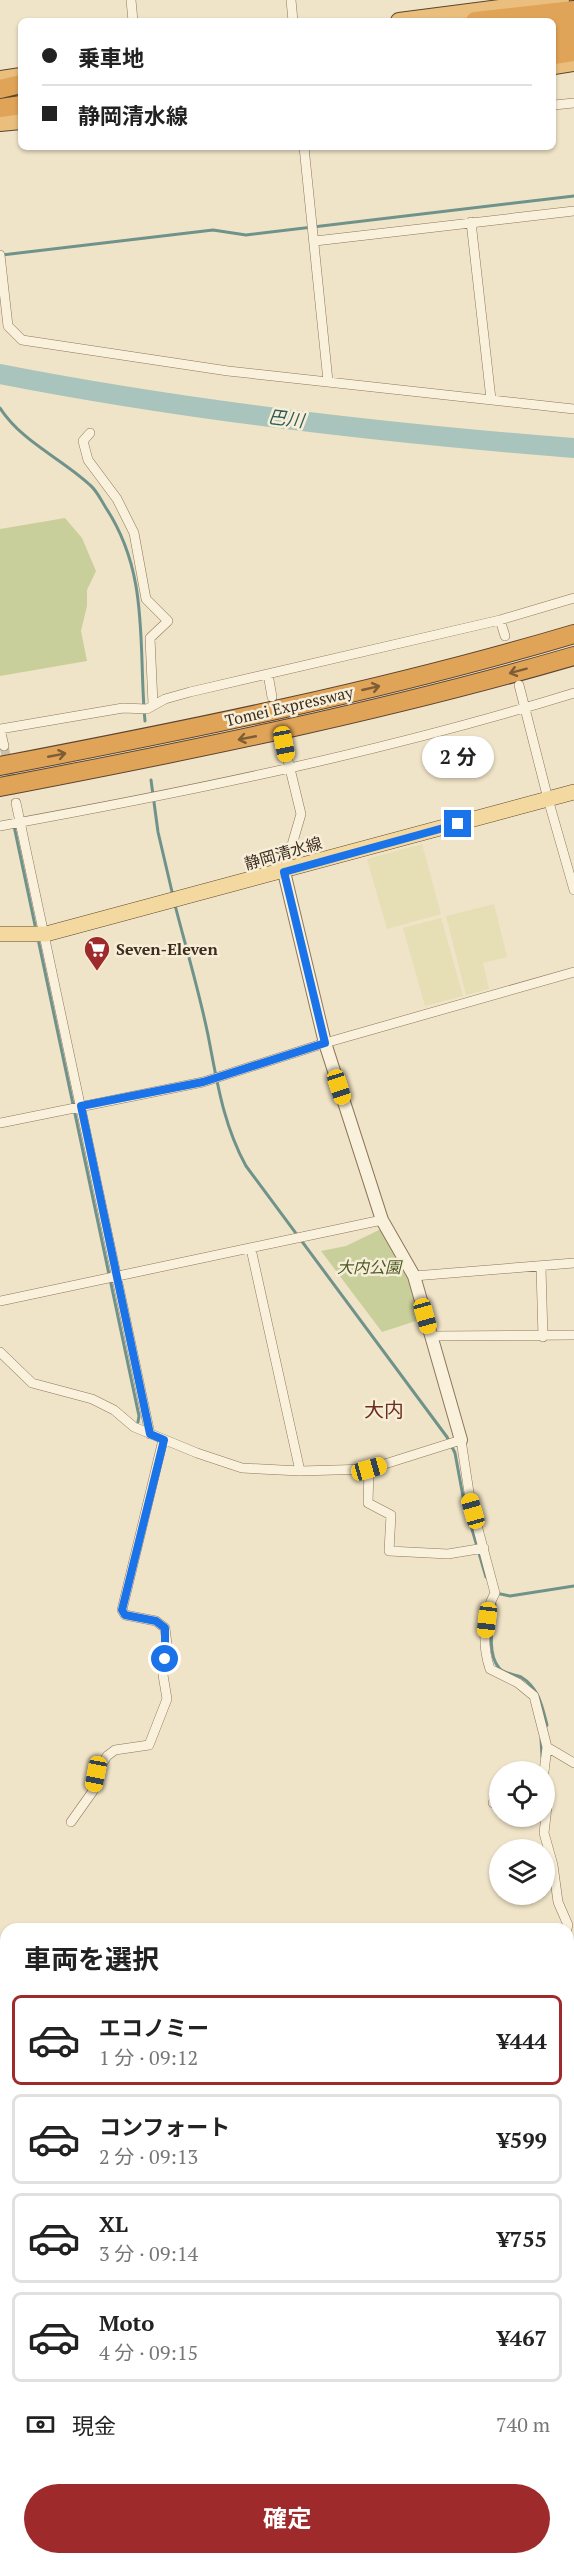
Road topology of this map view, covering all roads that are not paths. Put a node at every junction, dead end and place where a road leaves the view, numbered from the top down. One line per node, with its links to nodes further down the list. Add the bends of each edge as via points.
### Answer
1 (131, 0): 6 (street)
2 (291, 0): 7 (street)
3 (561, 0): 4 (highway)
4 (529, 2): 8 (highway)
5 (574, 10): 9 (highway)
6 (133, 18)
7 (293, 18)
8 (420, 18)
9 (496, 18)
10 (574, 25): 11 (highway)
11 (556, 27)
12 (574, 39): 13 (highway)
13 (556, 42)
14 (574, 52): 15 (highway)
15 (556, 55)
16 (574, 63): 17 (highway)
17 (556, 66)
18 (18, 76): 19 (highway)
19 (0, 79)
20 (18, 85): 22 (highway)
21 (18, 90): 22 (highway)
22 (0, 91)
23 (574, 103): 24 (street)
24 (556, 105)
25 (18, 106): 26 (highway)
26 (0, 108)
27 (18, 121): 28 (highway)
28 (0, 123)
29 (304, 150): 32 (street)
30 (574, 211): 31 (street)
31 (471, 222): 32 (street); 35 (street)
32 (315, 241): 34 (street)
33 (0, 255): 34 (street, via 9,326 22,339 184,365)
34 (328, 381): 35 (street)
35 (491, 399): 36 (street)
36 (574, 409)
37 (90, 433): 47 (street, via 83,441 88,460 117,499 134,532 146,599 168,621 150,638)
38 (574, 598): 39 (street)
39 (500, 620): 41 (street); 43 (street)
40 (574, 634): 52 (highway, Tomei Expressway, one-way to 40, via 262,713)
41 (505, 636)
42 (574, 656): 54 (highway, Tomei Expressway, one-way to 54, via 267,734)
43 (268, 674): 46 (street); 47 (street, via 190,692)
44 (519, 685): 48 (street)
45 (574, 693): 48 (street)
46 (272, 697)
47 (150, 707): 49 (street)
48 (525, 708): 53 (street); 56 (street)
49 (0, 729): 51 (street)
50 (284, 744): 53 (street)
51 (4, 746)
52 (0, 766)
53 (289, 768): 58 (street); 60 (street, via 301,814)
54 (0, 787)
55 (574, 792): 56 (main road, 静岡清水線)
56 (548, 799): 60 (main road, 静岡清水線); 61 (street)
57 (16, 803): 58 (street)
58 (20, 822): 59 (street); 63 (street)
59 (0, 826)
60 (284, 872): 63 (main road, 静岡清水線); 65 (street)
61 (574, 890)
62 (0, 934): 63 (main road, 静岡清水線)
63 (46, 934): 66 (street)
64 (574, 972): 65 (street)
65 (325, 1043): 66 (street, via 203,1082); 68 (street)
66 (81, 1106): 67 (street); 73 (street)
67 (0, 1122)
68 (382, 1220): 69 (street); 72 (street)
69 (251, 1249): 73 (street); 83 (street)
70 (574, 1263): 71 (street)
71 (541, 1268): 72 (street); 77 (street)
72 (414, 1276): 76 (street)
73 (118, 1277): 74 (street); 79 (street)
74 (0, 1301)
75 (574, 1335): 77 (street)
76 (431, 1336): 77 (street); 81 (street)
77 (543, 1337)
78 (0, 1352): 79 (street, via 32,1383 92,1399)
79 (150, 1434): 80 (street)
80 (164, 1440): 83 (street, via 242,1467); 88 (street, via 122,1610 125,1615 156,1621 165,1628 163,1675 167,1699 149,1745 115,1750 107,1756 96,1774 93,1791)
81 (461, 1440): 82 (street); 84 (street, via 470,1499)
82 (369, 1469): 83 (street); 84 (street, via 368,1503 391,1515 390,1551 448,1554)
83 (300, 1471)
84 (484, 1548): 85 (street, via 495,1593 489,1603 486,1658 490,1669 534,1696)
85 (547, 1747): 86 (street); 87 (street)
86 (545, 1761)
87 (574, 1763)
88 (71, 1822)
89 (545, 1827): 90 (street, via 558,1902)
90 (567, 1923)

